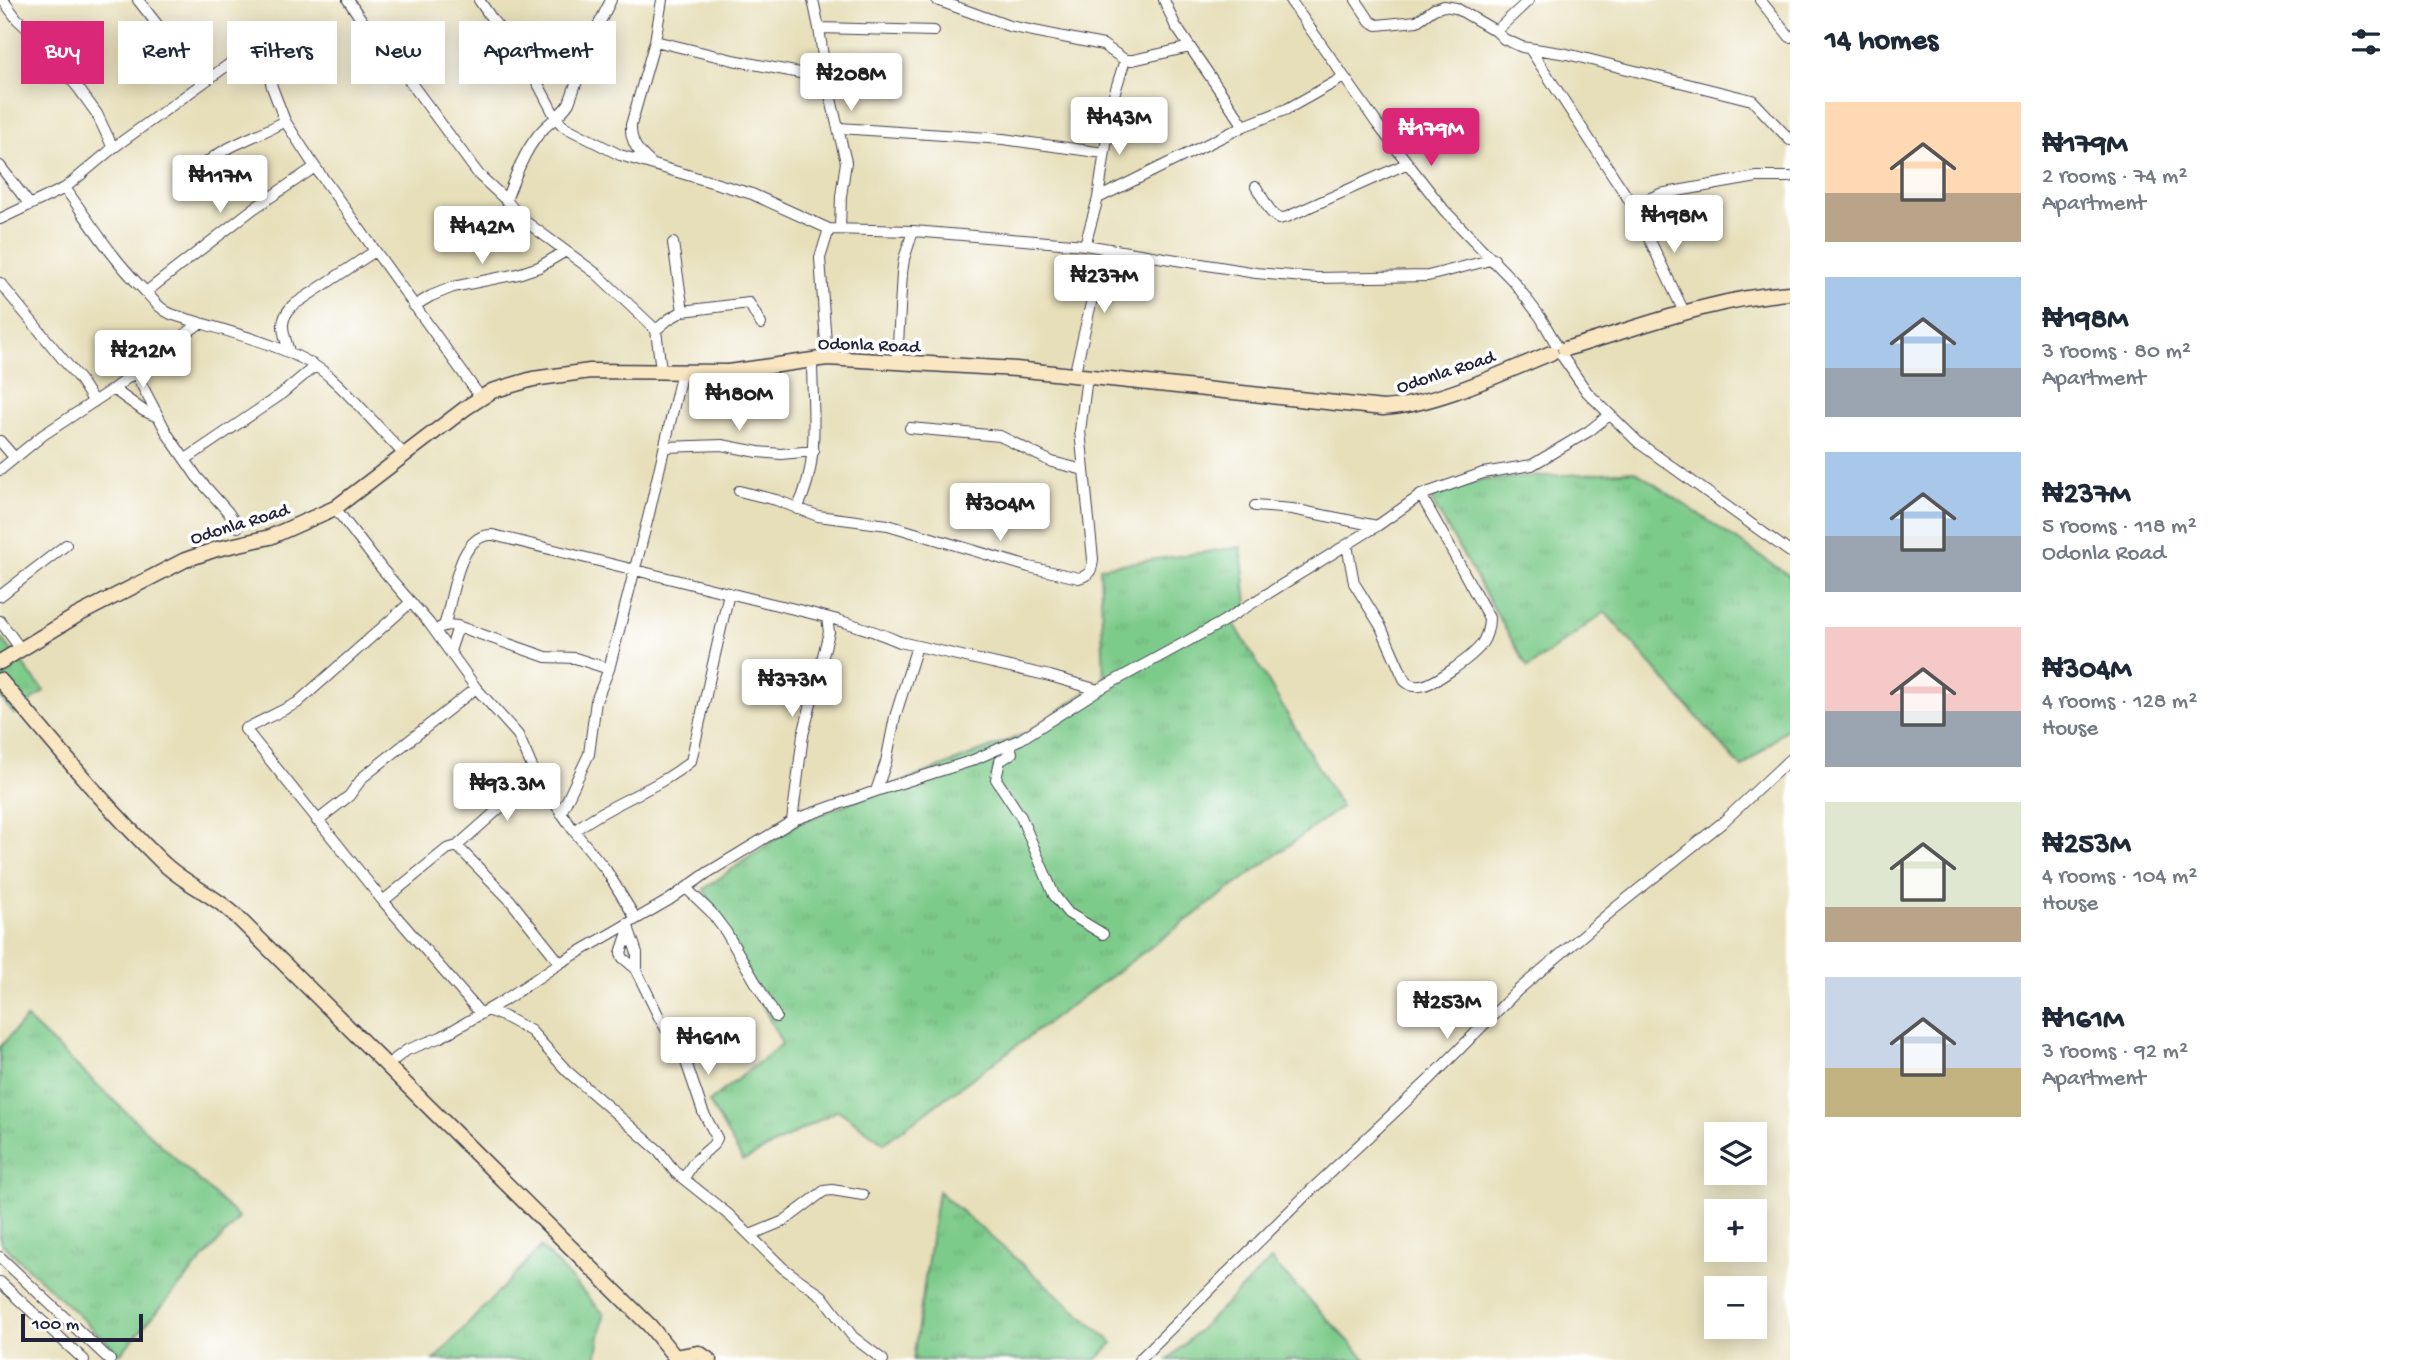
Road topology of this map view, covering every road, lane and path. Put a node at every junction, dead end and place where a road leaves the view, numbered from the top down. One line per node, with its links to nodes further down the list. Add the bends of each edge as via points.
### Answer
1 (3, 0): 33 (street, via 79,89)
2 (138, 0): 15 (street)
3 (348, 0): 44 (street, via 479,175)
4 (479, 0): 28 (street, via 527,63)
5 (611, 0): 28 (street, via 569,103)
6 (662, 0): 20 (street)
7 (813, 0): 16 (street)
8 (937, 0): 23 (street, via 1009,26 1103,45)
9 (1164, 0): 21 (street)
10 (1290, 0): 25 (street)
11 (1356, 0): 14 (street, via 1377,25 1417,22 1434,9)
12 (1529, 0): 18 (street)
13 (1760, 0): 19 (street)
14 (1458, 4): 18 (street)
15 (154, 21)
16 (819, 28): 17 (street); 26 (street)
17 (934, 31)
18 (1496, 31): 22 (street)
19 (1790, 37)
20 (655, 41): 26 (street); 38 (street, via 630,135)
21 (1190, 47): 23 (street); 30 (street)
22 (1530, 49): 32 (street, via 1543,48 1752,100); 46 (street)
23 (1125, 60): 34 (street)
24 (213, 76): 29 (street, via 232,62 258,54 266,61)
25 (1344, 76): 30 (street, via 1315,95); 35 (street)
26 (825, 78): 31 (street)
27 (202, 84): 33 (street)
28 (556, 118): 38 (street, via 620,155); 44 (street, via 529,147)
29 (285, 121): 37 (street); 40 (street, via 207,163)
30 (1244, 126): 43 (street)
31 (839, 128): 34 (street, via 1003,139); 48 (street, via 847,166)
32 (1790, 140)
33 (113, 148): 42 (street)
34 (1104, 153): 43 (street)
35 (1408, 163): 41 (street, via 1279,219); 55 (street, via 1444,210)
36 (0, 166): 45 (street)
37 (315, 167): 53 (street); 57 (street)
38 (655, 167): 48 (street, via 752,194)
39 (1790, 177): 46 (street, via 1757,177 1660,194)
40 (196, 186)
41 (1256, 187)
42 (65, 188): 45 (street); 57 (street, via 124,271)
43 (1098, 198): 51 (street)
44 (506, 200): 54 (street)
45 (30, 205): 47 (street)
46 (1635, 209): 61 (street)
47 (0, 219)
48 (834, 229): 49 (street); 67 (street, via 820,258)
49 (914, 230): 51 (street); 69 (street, via 902,273)
50 (673, 243): 60 (street)
51 (1085, 245): 52 (street)
52 (1104, 248): 55 (street, via 1256,273 1317,278 1428,276); 74 (street)
53 (375, 251): 59 (street); 66 (street, via 285,314 282,327)
54 (564, 252): 59 (street, via 539,267 453,287); 64 (street, via 597,274)
55 (1494, 259): 65 (street, via 1530,301)
56 (0, 283): 77 (street)
57 (146, 292): 62 (street, via 162,310)
58 (1790, 293): 61 (street, Odonla Road)
59 (414, 306): 76 (street)
60 (683, 311): 63 (street, via 749,303); 64 (street)
61 (1685, 314): 65 (street, Odonla Road)
62 (200, 323): 66 (street); 73 (street)
63 (761, 324)
64 (656, 330): 71 (street)
65 (1559, 351): 74 (street, Odonla Road, via 1425,400 1382,408); 78 (street)
66 (289, 352): 70 (street)
67 (827, 358): 68 (street, Odonla Road); 69 (street, Odonla Road)
68 (812, 360): 72 (street, Odonla Road, via 728,372); 83 (street)
69 (897, 362): 74 (street, Odonla Road)
70 (315, 366): 84 (street); 86 (street)
71 (662, 370): 72 (street, Odonla Road); 76 (street, Odonla Road, via 590,371 533,379)
72 (682, 371): 82 (street)
73 (135, 372): 75 (street); 79 (street)
74 (1080, 376): 88 (street)
75 (113, 389): 77 (street); 79 (street)
76 (481, 398): 84 (street, Odonla Road)
77 (94, 402): 85 (street)
78 (1608, 415): 90 (street, via 1532,465 1483,473); 98 (street, via 1639,443)
79 (158, 417): 86 (street)
80 (909, 428): 88 (street, via 1000,436 1037,456)
81 (0, 441): 85 (street)
82 (665, 447): 83 (street, via 722,445 781,454); 99 (street)
83 (814, 451): 93 (street, via 808,484)
84 (404, 454): 92 (street, Odonla Road)
85 (15, 457): 87 (street)
86 (186, 459): 94 (street)
87 (0, 470)
88 (1084, 470): 93 (street, via 1093,559 1087,576 1079,578 1029,568 888,525)
89 (739, 491): 93 (street)
90 (1422, 495): 95 (street); 97 (street, via 1489,618 1488,633 1479,648 1447,673 1422,687 1405,681 1380,625 1354,583)
91 (1255, 506): 95 (street)
92 (335, 508): 102 (street); 109 (street, Odonla Road, via 270,537 185,560)
93 (797, 509)
94 (238, 527)
95 (1377, 527): 97 (street)
96 (66, 545): 101 (street)
97 (1347, 545): 115 (street, via 1217,625)
98 (1790, 552)
99 (635, 569): 100 (street); 103 (street, via 484,534 465,553); 112 (street)
100 (729, 593): 104 (street); 123 (street, via 691,761)
101 (0, 596)
102 (411, 602): 107 (street); 121 (street, via 297,703 245,729)
103 (451, 608): 106 (street); 107 (street)
104 (827, 618): 108 (street); 122 (street, via 829,632 803,735)
105 (0, 621): 109 (street)
106 (459, 627): 107 (street); 110 (street); 112 (street, via 546,657 575,658)
107 (439, 629): 110 (street)
108 (917, 646): 115 (street); 119 (street)
109 (20, 648): 111 (street, Odonla Road)
110 (450, 651): 114 (street)
111 (0, 662)
112 (609, 669): 120 (street, via 596,701 589,754)
113 (0, 680): 135 (street, via 161,860 182,880 214,896 234,914)
114 (476, 688): 118 (street, via 518,735); 121 (street, via 363,777 349,796)
115 (1098, 690): 116 (street)
116 (1009, 744): 119 (street); 128 (street, via 1012,753 996,769 1000,788 1021,817 1054,895 1068,913)
117 (1790, 759): 146 (street, via 1722,823 1517,991)
118 (536, 776): 120 (street); 124 (street)
119 (876, 791): 122 (street)
120 (561, 813): 123 (street)
121 (317, 821): 126 (street)
122 (792, 821): 125 (street)
123 (574, 831): 127 (street, via 606,870)
124 (457, 846): 126 (street, via 447,849); 129 (street, via 510,900)
125 (687, 889): 127 (street); 134 (street, via 726,932)
126 (383, 901): 132 (street)
127 (631, 924): 129 (street); 130 (street); 130 (street, via 621,953)
128 (1103, 934)
129 (560, 963): 131 (street)
130 (635, 968): 136 (street, via 686,1062 716,1138)
131 (503, 1001): 132 (street); 133 (street)
132 (484, 1012): 133 (street); 135 (street, via 407,1050)
133 (503, 1016): 136 (street, via 531,1031)
134 (776, 1017)
135 (387, 1065): 141 (street, via 650,1326)
136 (684, 1178): 138 (street)
137 (863, 1195): 138 (street, via 824,1191 785,1221)
138 (750, 1235): 145 (street, via 783,1268 822,1296 853,1337)
139 (0, 1256): 143 (street)
140 (0, 1282): 142 (street)
141 (672, 1357): 144 (street, via 699,1353)
142 (84, 1360)
143 (110, 1360)
144 (709, 1360)
145 (883, 1360)
146 (1139, 1360)

